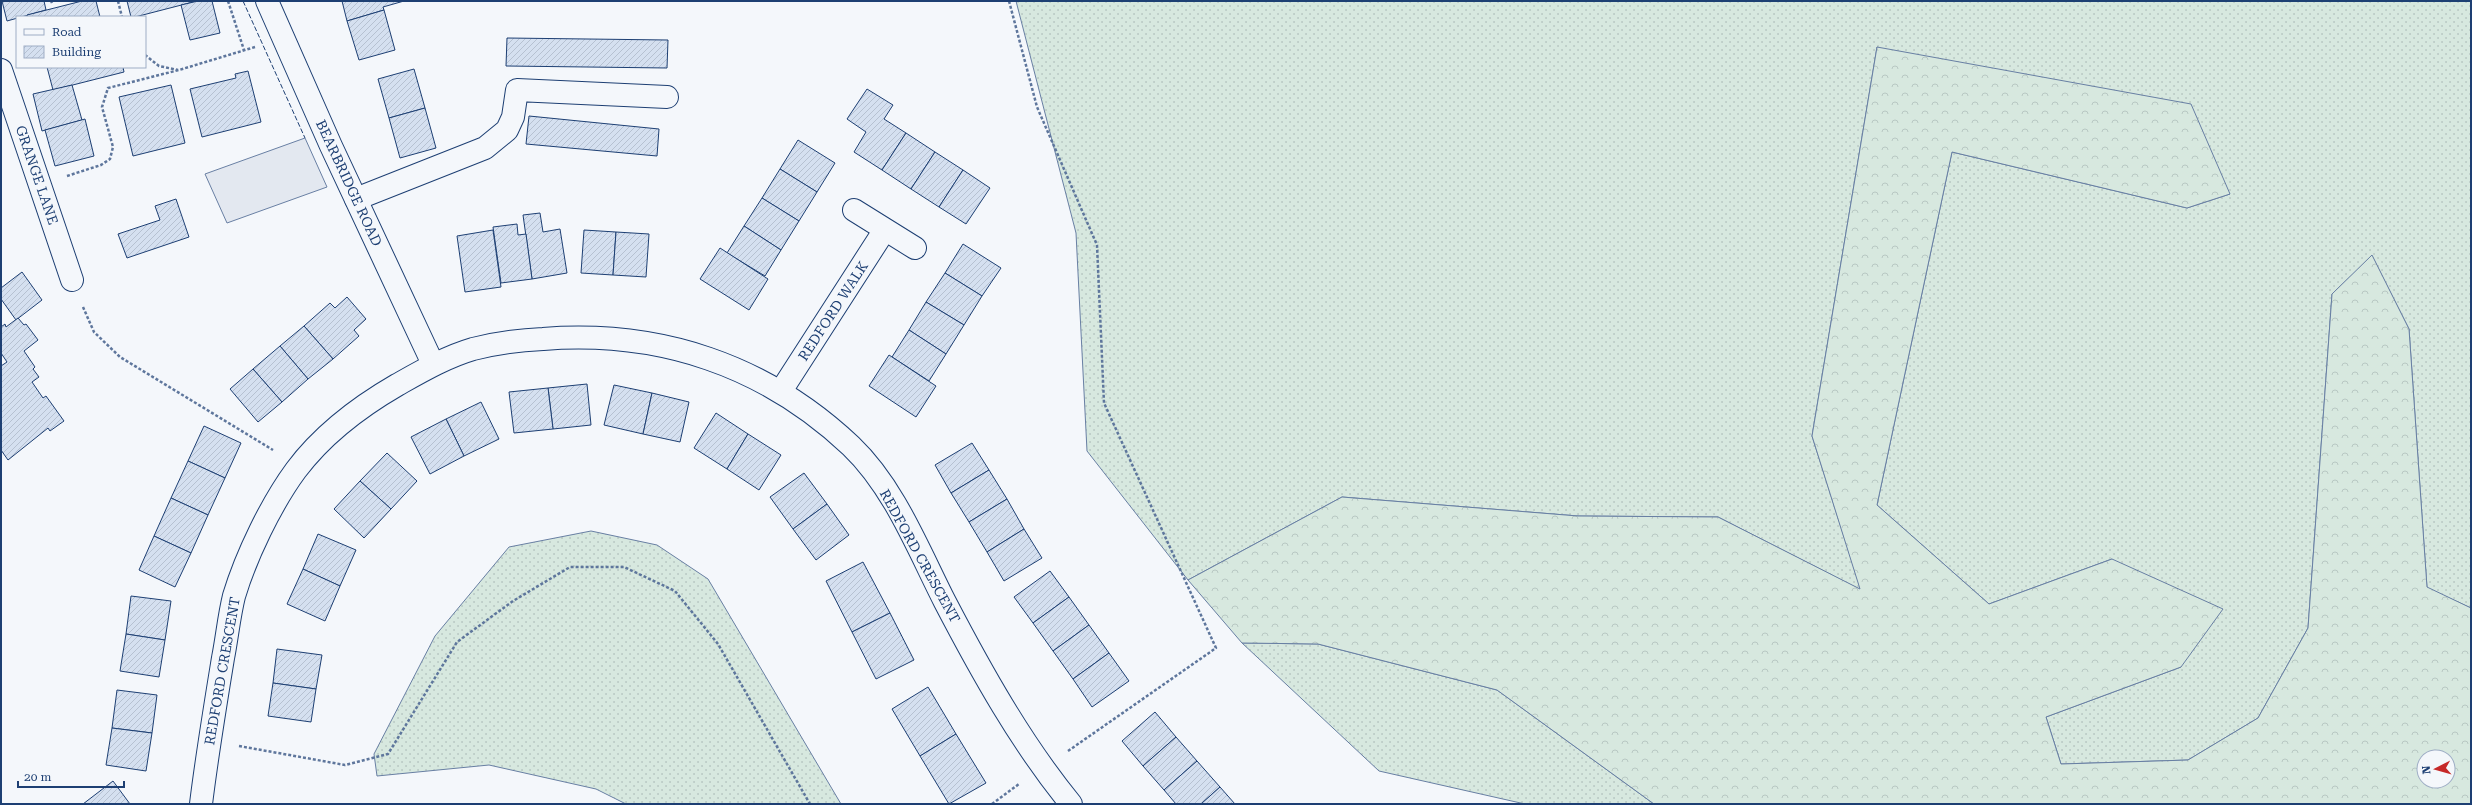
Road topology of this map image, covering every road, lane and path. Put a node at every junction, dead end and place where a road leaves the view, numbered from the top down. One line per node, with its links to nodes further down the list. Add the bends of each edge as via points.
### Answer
1 (118, 1): 5 (path)
2 (228, 1): 7 (path)
3 (267, 1): 6 (street, BEARBRIDGE ROAD)
4 (1009, 1): 22 (path, via 1036,107 1097,245 1104,403 1216,648)
5 (122, 16)
6 (282, 38): 7 (path); 13 (street, BEARBRIDGE ROAD)
7 (244, 50): 10 (path)
8 (146, 56): 10 (path, via 159,66)
9 (1, 70): 12 (street, GRANGE LANE)
10 (179, 70): 12 (path, via 108,88 102,107 113,147 110,159 101,165)
11 (667, 97): 13 (street, via 517,90 513,117 507,130 485,148)
12 (40, 184): 17 (street, GRANGE LANE)
13 (356, 199): 18 (street, BEARBRIDGE ROAD)
14 (854, 210): 15 (street)
15 (884, 231): 16 (street); 19 (street, REDFORD WALK)
16 (915, 248)
17 (72, 280): 20 (path, via 94,332 120,357 269,447)
18 (434, 364): 19 (street, REDFORD CRESCENT, via 474,349 518,341 600,337 654,343 708,357); 20 (street, REDFORD CRESCENT, via 367,403 331,432)
19 (781, 391): 22 (street, REDFORD CRESCENT, via 819,418 854,449 881,483 907,526 947,606 1011,720)
20 (296, 471): 21 (street, REDFORD CRESCENT, via 252,548 234,598)
21 (209, 741): 23 (street, REDFORD CRESCENT); 24 (path, via 345,765 388,754 457,642 513,601 570,567 624,567 675,591 718,644)
22 (1043, 767): 25 (street, REDFORD CRESCENT)
23 (201, 804)
24 (810, 804)
25 (1071, 804)

